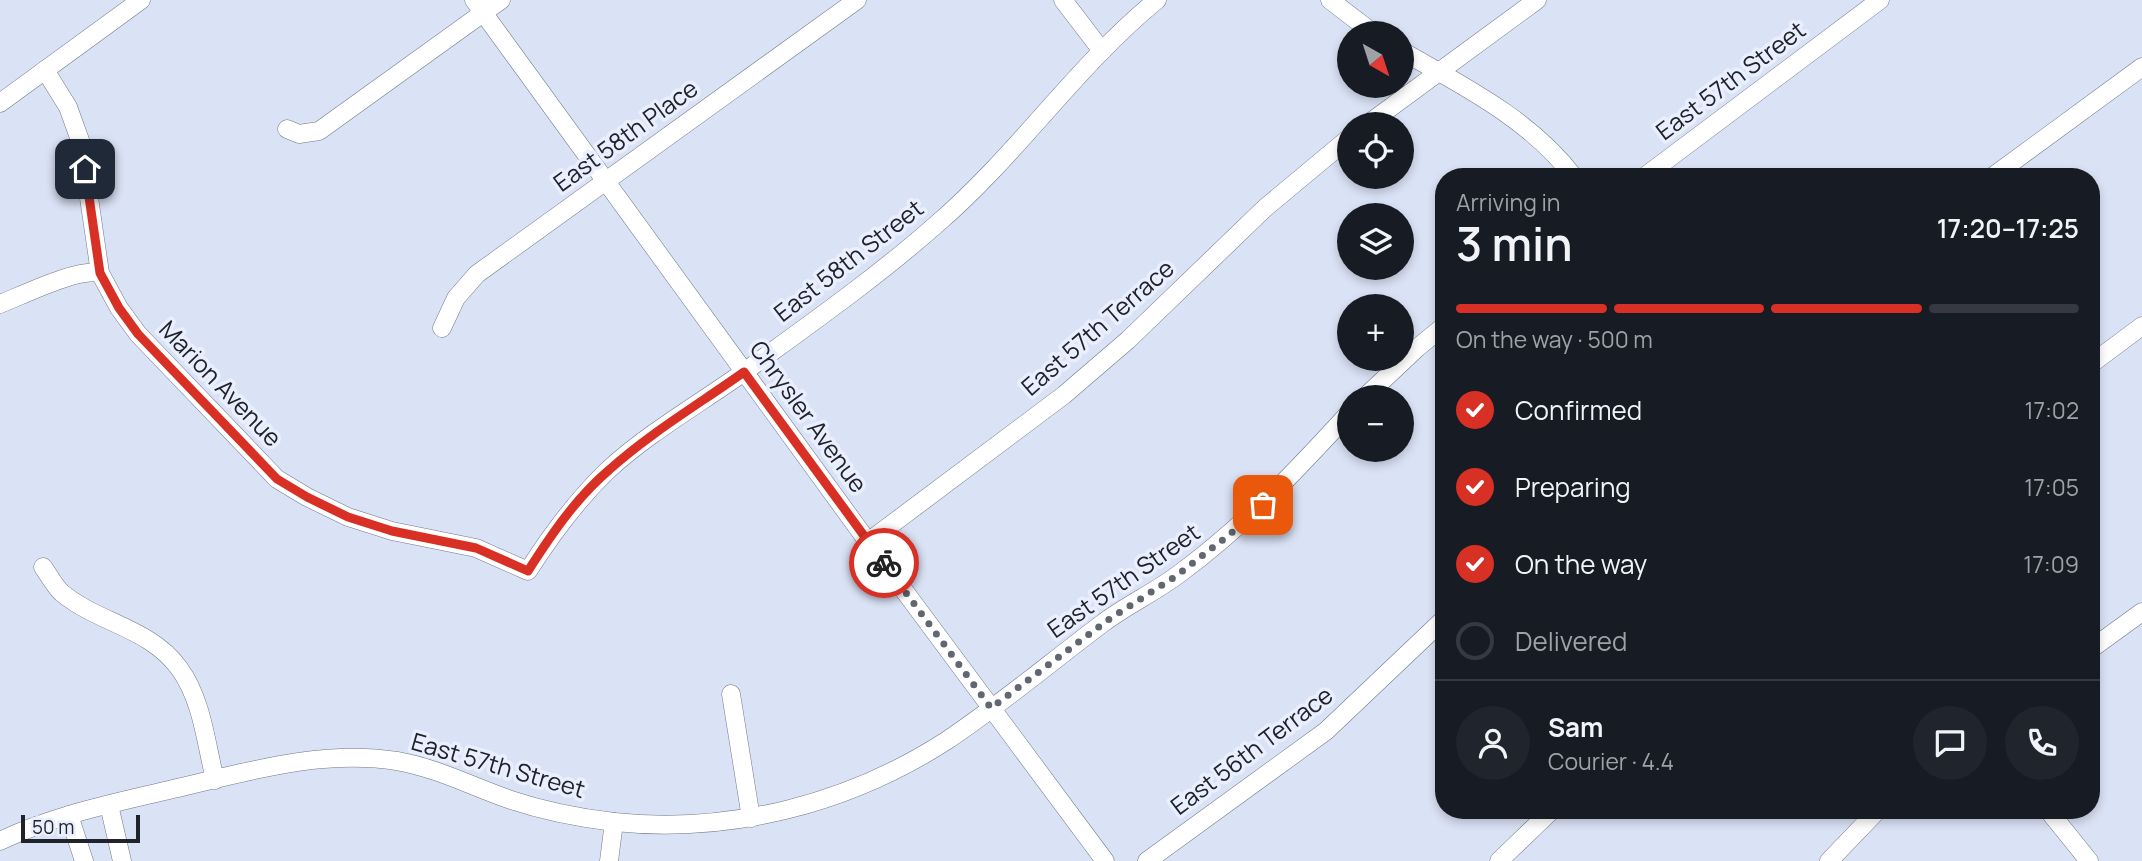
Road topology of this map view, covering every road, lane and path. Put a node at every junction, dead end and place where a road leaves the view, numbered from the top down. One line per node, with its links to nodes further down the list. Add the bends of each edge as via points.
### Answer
1 (141, 0): 14 (street)
2 (501, 0): 9 (street)
3 (857, 0): 23 (street, East 58th Place)
4 (1063, 0): 11 (street)
5 (1157, 0): 11 (street, East 58th Street)
6 (1330, 0): 10 (street)
7 (1537, 0): 15 (street)
8 (1880, 0): 21 (street, East 57th Street)
9 (478, 6): 18 (street, via 319,131 299,134); 23 (street, Chrysler Avenue)
10 (1357, 21)
11 (1102, 51): 30 (street, East 58th Street, via 1004,160 940,222)
12 (1414, 58): 15 (street)
13 (2142, 67): 22 (street)
14 (45, 70): 16 (street); 24 (street, Marion Avenue, via 68,107 81,143)
15 (1439, 72): 17 (street); 20 (street, via 1533,133)
16 (0, 103)
17 (1384, 112)
18 (287, 129)
19 (1337, 148): 33 (street, East 57th Terrace, via 1265,208 1064,395)
20 (1566, 168)
21 (1656, 168)
22 (2004, 168)
23 (605, 181): 27 (street, East 58th Place, via 477,274 456,298); 30 (street, Chrysler Avenue)
24 (100, 273): 25 (street, via 64,279); 35 (street, Marion Avenue, via 138,334 277,479 348,517 476,548)
25 (0, 304)
26 (2142, 326): 29 (street)
27 (442, 328)
28 (1435, 333): 31 (street)
29 (2100, 358)
30 (744, 372): 33 (street, Chrysler Avenue); 35 (street, East 58th Street, via 608,470 553,531)
31 (1378, 385)
32 (1337, 427): 40 (street, East 57th Street, via 1229,535)
33 (868, 542): 40 (street, Chrysler Avenue)
34 (43, 567): 41 (street, via 60,591 158,646 178,666 190,685)
35 (528, 571)
36 (2142, 612): 38 (street)
37 (1435, 627): 54 (street, East 56th Terrace, via 1325,731)
38 (2100, 642)
39 (731, 694): 44 (street)
40 (991, 708): 44 (street, East 57th Street, via 947,740 865,784); 53 (street, Chrysler Avenue)
41 (215, 780): 42 (street); 48 (street, East 57th Street, via 309,759 370,758 429,769 550,811)
42 (109, 805): 43 (street); 51 (street)
43 (69, 815): 49 (street); 50 (street)
44 (751, 818): 48 (street, East 57th Street, via 666,825)
45 (1543, 819): 55 (street)
46 (1869, 819): 56 (street)
47 (2055, 819): 57 (street)
48 (614, 822): 52 (street)
49 (0, 841)
50 (84, 861)
51 (122, 861)
52 (609, 861)
53 (1105, 861)
54 (1147, 861)
55 (1499, 861)
56 (1829, 861)
57 (2089, 861)

